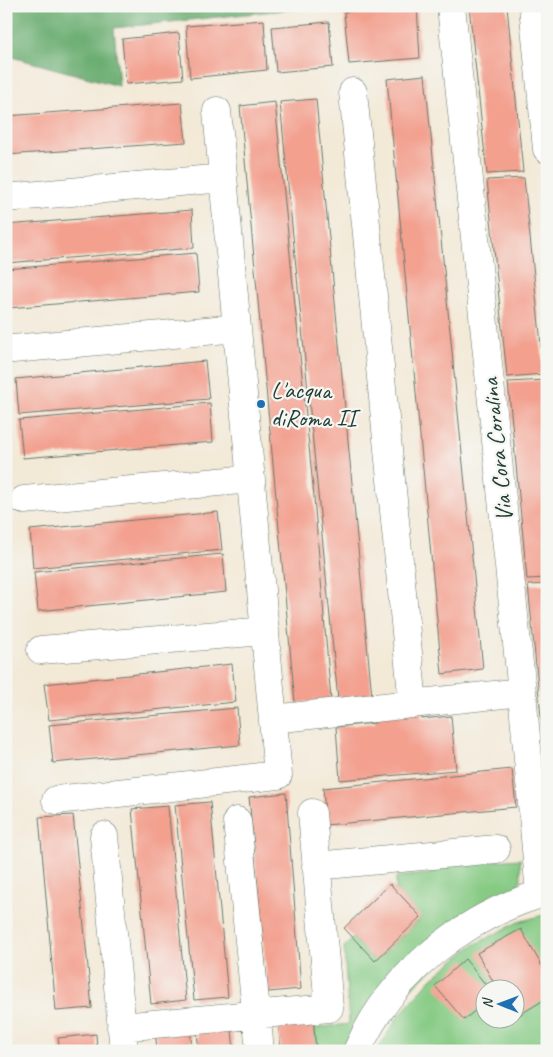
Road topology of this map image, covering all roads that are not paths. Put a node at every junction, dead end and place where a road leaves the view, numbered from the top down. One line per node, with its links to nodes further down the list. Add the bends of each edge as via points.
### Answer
1 (451, 6): 15 (lane, Via Cora Coralina)
2 (533, 6): 4 (lane)
3 (353, 92): 16 (lane)
4 (544, 97): 6 (lane)
5 (217, 110): 7 (lane)
6 (547, 149)
7 (223, 178): 8 (lane); 9 (lane)
8 (6, 198)
9 (237, 328): 10 (lane); 11 (lane)
10 (13, 350)
11 (251, 479): 12 (lane); 13 (lane)
12 (24, 500)
13 (265, 631): 14 (lane); 17 (lane)
14 (41, 650)
15 (522, 692): 16 (lane); 24 (lane, Via Cora Coralina)
16 (412, 704): 17 (lane)
17 (273, 719): 18 (lane, via 278,775)
18 (56, 800)
19 (312, 813): 23 (lane)
20 (237, 821): 25 (lane)
21 (104, 836): 26 (lane)
22 (496, 848): 23 (lane)
23 (316, 866): 25 (lane, via 330,1008)
24 (543, 893): 28 (lane, via 490,914 458,932 429,955 379,1011)
25 (255, 1016): 26 (lane); 27 (lane)
26 (123, 1039)
27 (260, 1051)
28 (357, 1051)

